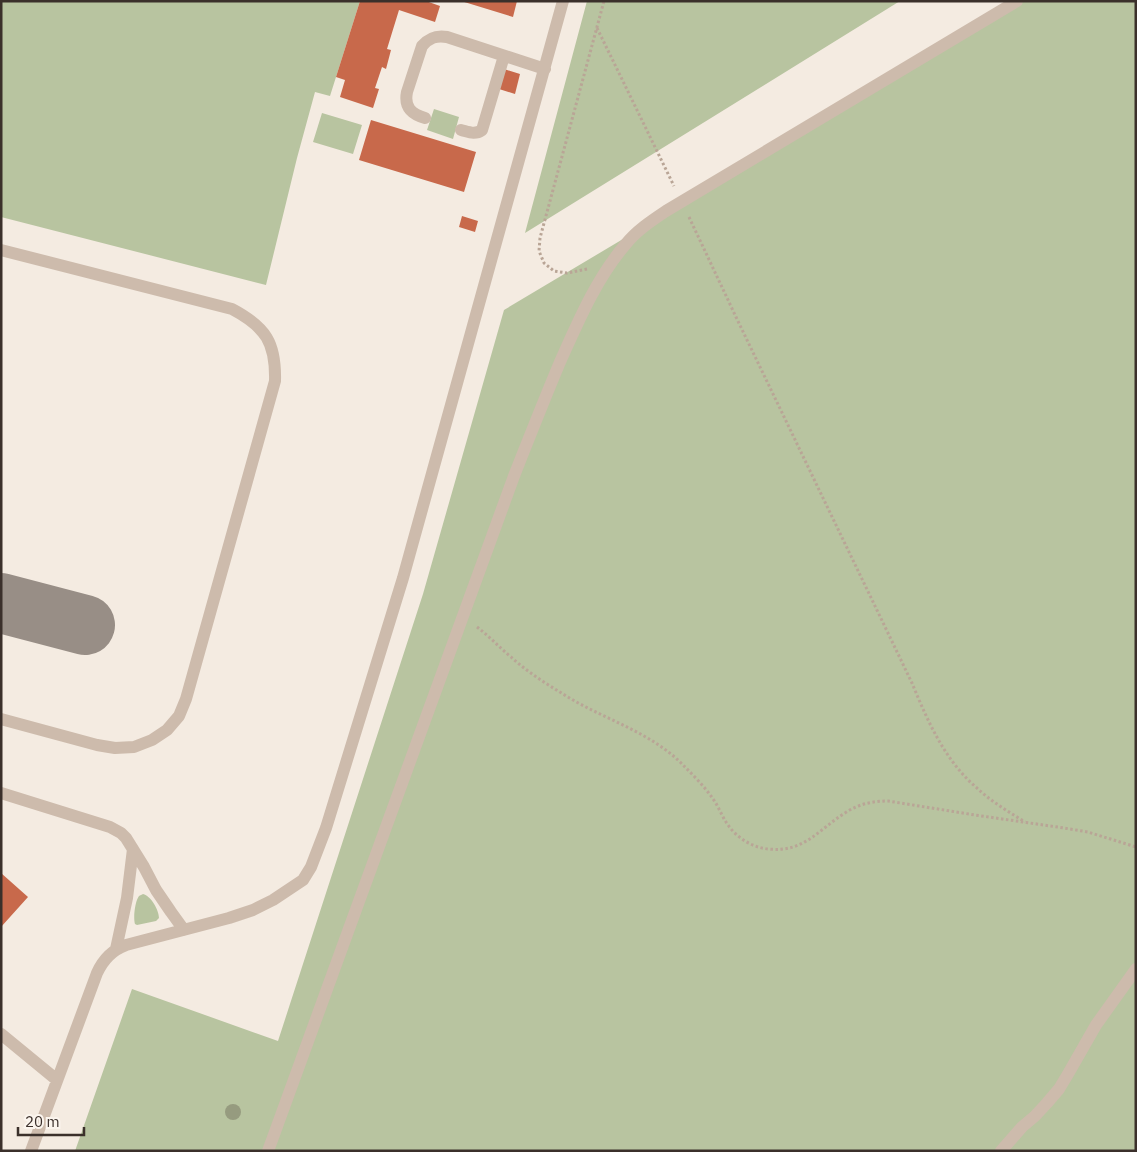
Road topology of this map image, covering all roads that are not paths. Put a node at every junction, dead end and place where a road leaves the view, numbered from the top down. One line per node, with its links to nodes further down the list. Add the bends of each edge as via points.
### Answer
1 (563, 1): 4 (lane)
2 (1017, 1): 17 (lane, via 644,226 625,244 610,266 583,311 542,405)
3 (504, 56): 4 (lane); 5 (lane, via 447,37 433,37 427,41 422,46 406,99 412,112); 6 (lane, via 482,130 474,134)
4 (545, 69): 11 (lane, via 403,578 311,867 303,880 253,910)
5 (425, 118)
6 (461, 130)
7 (1, 250): 8 (lane, via 232,309 262,330 276,363 275,381 179,716 152,740 134,747 115,748)
8 (1, 719)
9 (1, 793): 10 (lane, via 110,826 126,838)
10 (133, 850): 11 (lane); 12 (lane)
11 (184, 930): 12 (lane)
12 (116, 950): 15 (lane, via 101,964)
13 (1136, 969): 18 (lane, via 1096,1025 1058,1089)
14 (1, 1034): 15 (lane)
15 (57, 1080): 16 (lane)
16 (31, 1151)
17 (268, 1151)
18 (1002, 1151)

